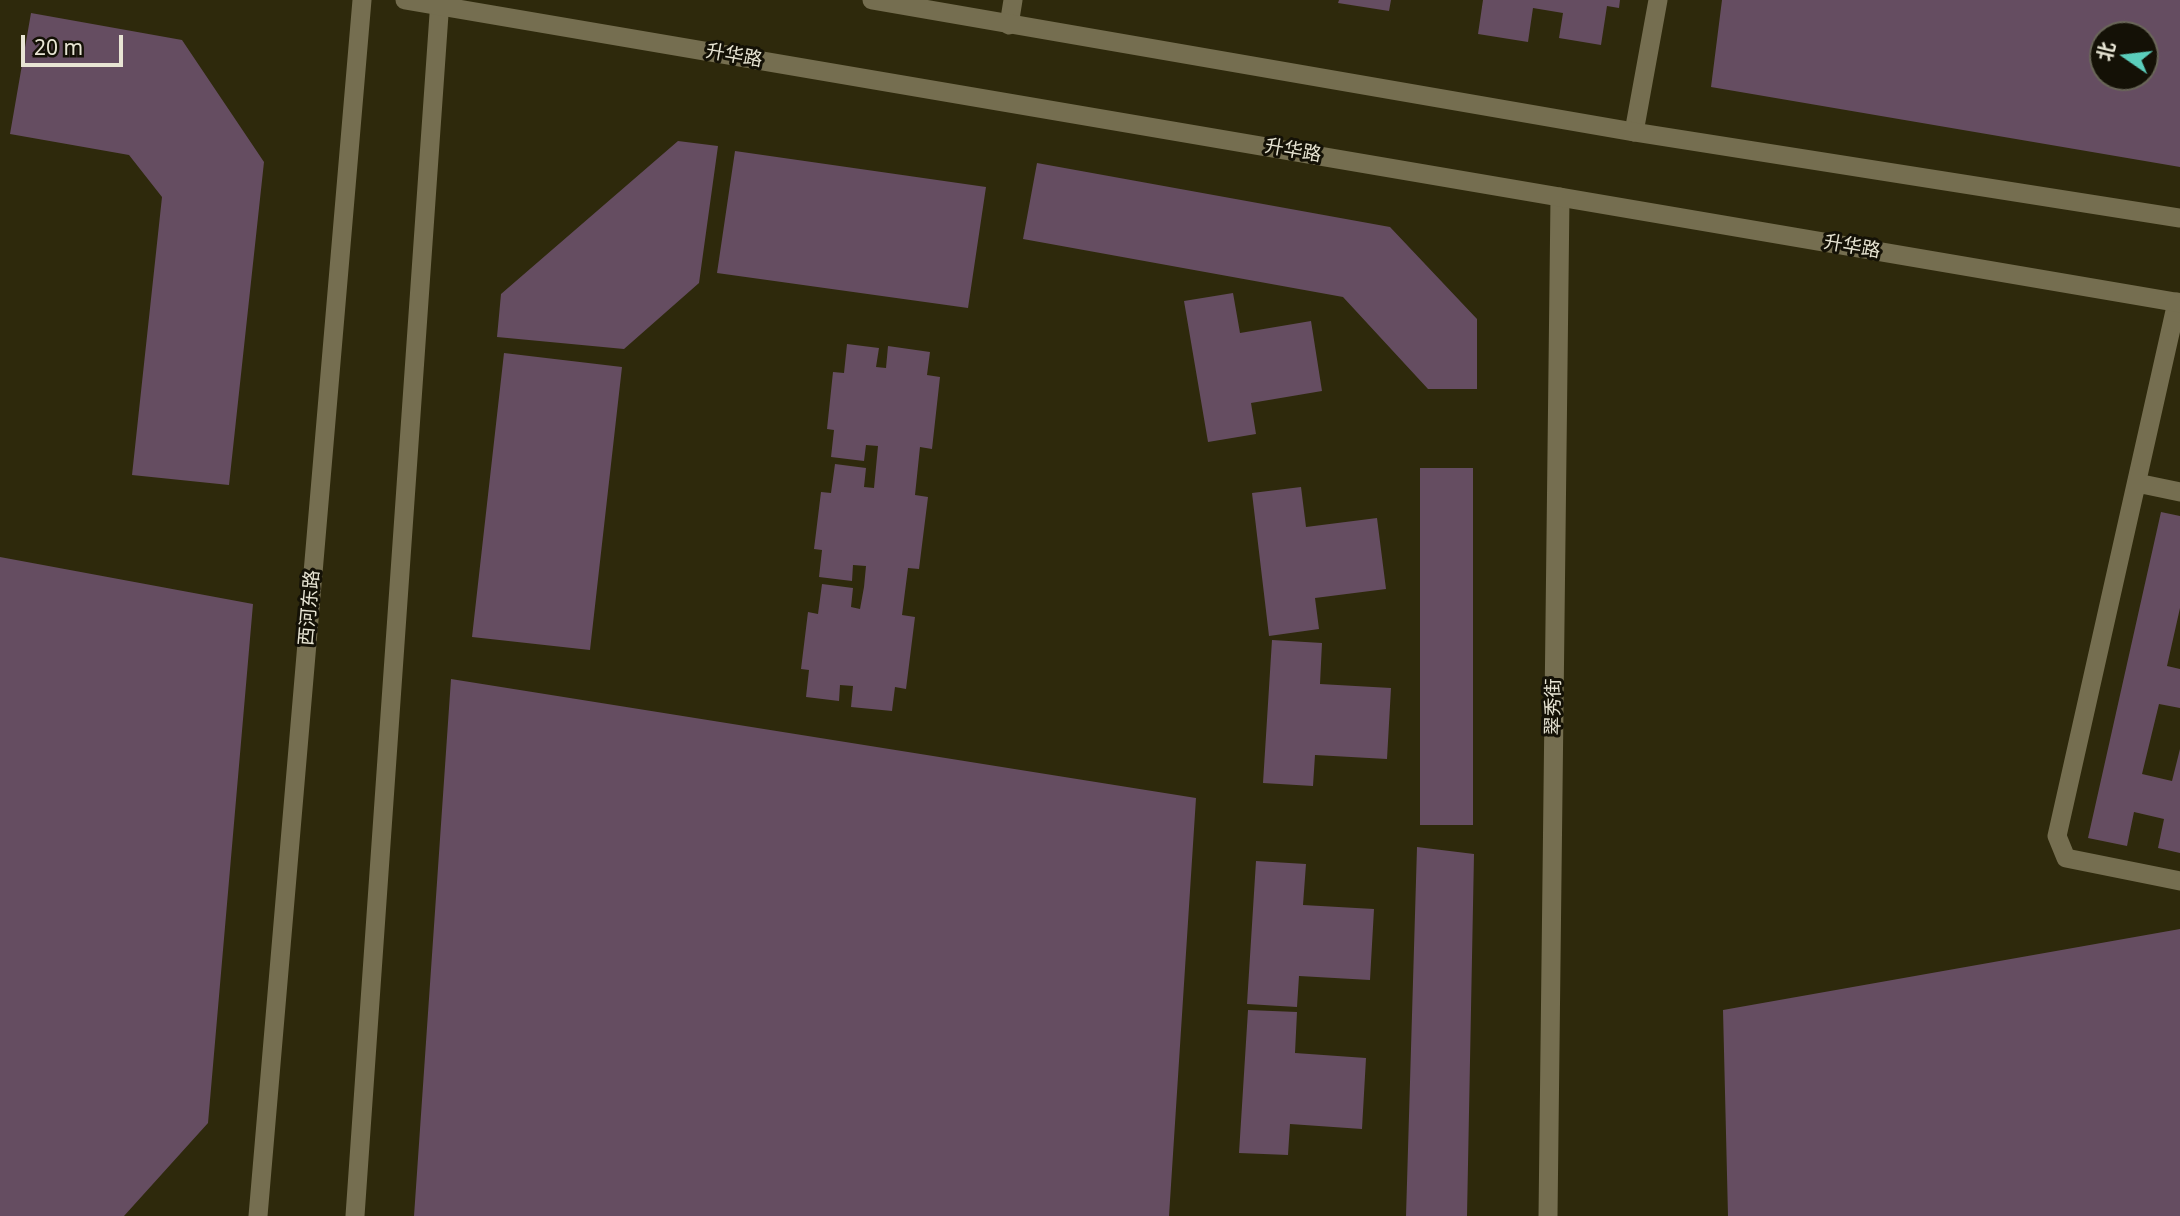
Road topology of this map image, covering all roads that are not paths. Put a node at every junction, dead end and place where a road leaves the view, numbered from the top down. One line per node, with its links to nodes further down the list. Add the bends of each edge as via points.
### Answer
1 (362, 0): 15 (street, 西河东路)
2 (405, 0): 6 (street, 升华路)
3 (872, 0): 7 (street)
4 (1013, 0): 7 (street)
5 (1658, 0): 8 (street)
6 (440, 3): 9 (street, 升华路); 16 (street)
7 (1009, 25): 8 (street)
8 (1634, 132): 10 (street)
9 (1560, 197): 11 (street, 升华路); 17 (street, 翠秀街)
10 (2180, 218)
11 (2179, 302): 12 (street)
12 (2137, 483): 13 (street); 14 (street, via 2057,836 2066,858)
13 (2180, 492)
14 (2180, 881)
15 (258, 1216)
16 (355, 1216)
17 (1548, 1216)

